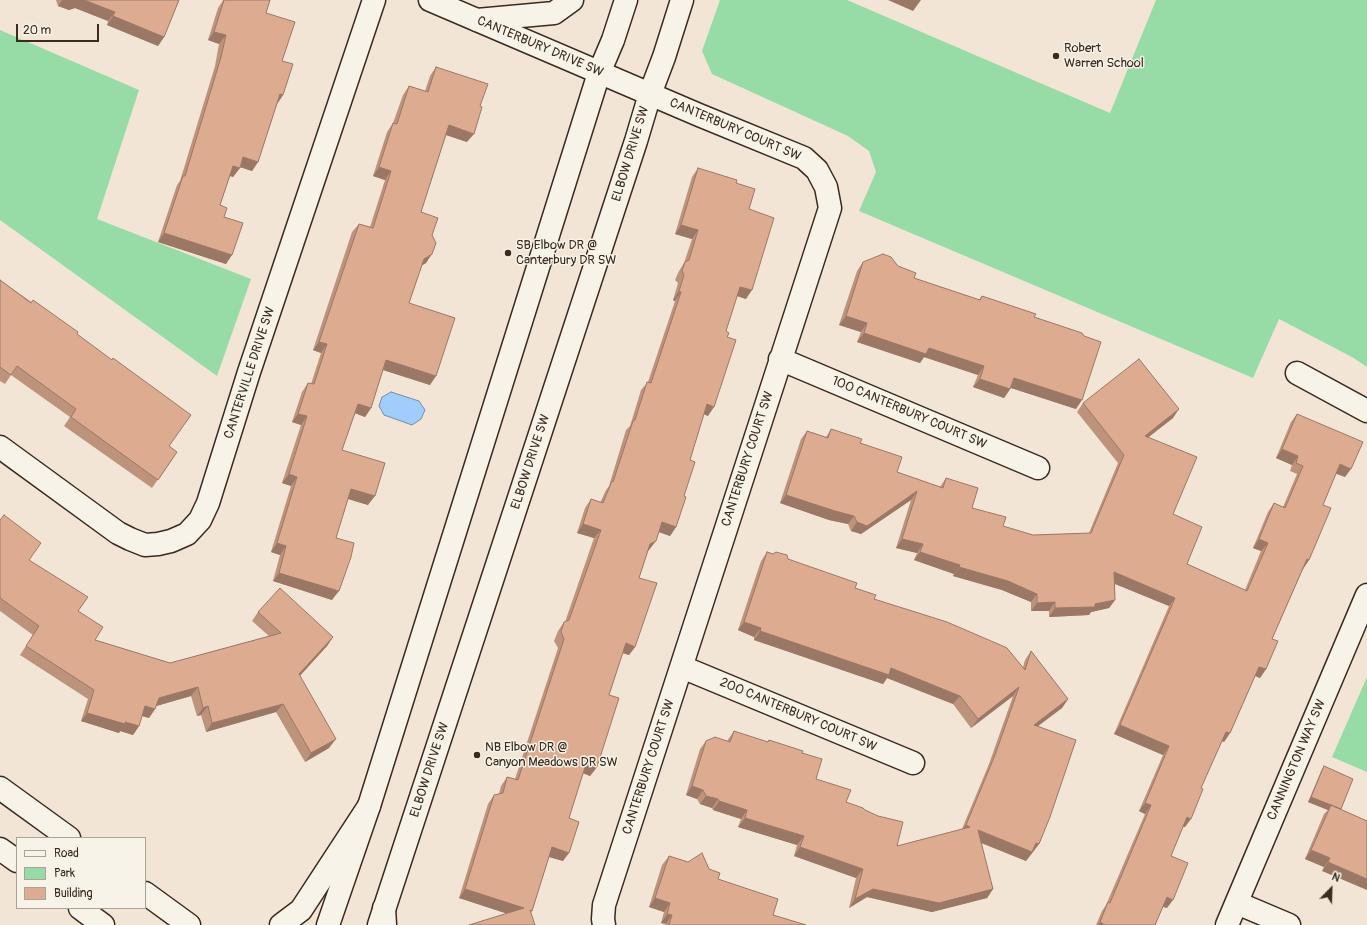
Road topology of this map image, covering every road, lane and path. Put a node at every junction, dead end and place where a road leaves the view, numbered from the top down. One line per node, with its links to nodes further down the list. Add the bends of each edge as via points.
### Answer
1 (374, 0): 12 (street, CANTERVILLE DRIVE SW, via 249,372 208,503 200,520 187,534 171,541 145,545 118,533)
2 (430, 0): 6 (street, CANTERBURY DRIVE SW)
3 (572, 0): 6 (street, via 554,13)
4 (626, 0): 7 (street)
5 (682, 0): 8 (street, ELBOW DRIVE SW)
6 (477, 20): 7 (street, CANTERBURY DRIVE SW)
7 (599, 73): 8 (street, CANTERBURY DRIVE SW); 18 (street)
8 (650, 94): 9 (street, CANTERBURY COURT SW, via 804,158 817,170 826,187 830,208); 25 (street, ELBOW DRIVE SW)
9 (780, 359): 13 (street, 100 CANTERBURY COURT SW); 15 (street, CANTERBURY COURT SW)
10 (1297, 373): 11 (street)
11 (1367, 411)
12 (0, 448)
13 (1038, 468)
14 (1367, 595): 23 (street, CANNINGTON WAY SW)
15 (682, 667): 16 (street, 200 CANTERBURY COURT SW); 30 (street, CANTERBURY COURT SW, via 604,905)
16 (913, 763)
17 (0, 788): 19 (street)
18 (369, 806): 28 (street, via 301,910); 29 (street)
19 (68, 837)
20 (0, 849): 21 (street)
21 (16, 860)
22 (146, 894): 27 (street)
23 (1237, 903): 31 (street, CANNINGTON WAY SW); 32 (street)
24 (81, 909): 26 (street)
25 (383, 919)
26 (103, 925)
27 (189, 925)
28 (282, 925)
29 (328, 925)
30 (604, 925)
31 (1227, 925)
32 (1289, 925)

